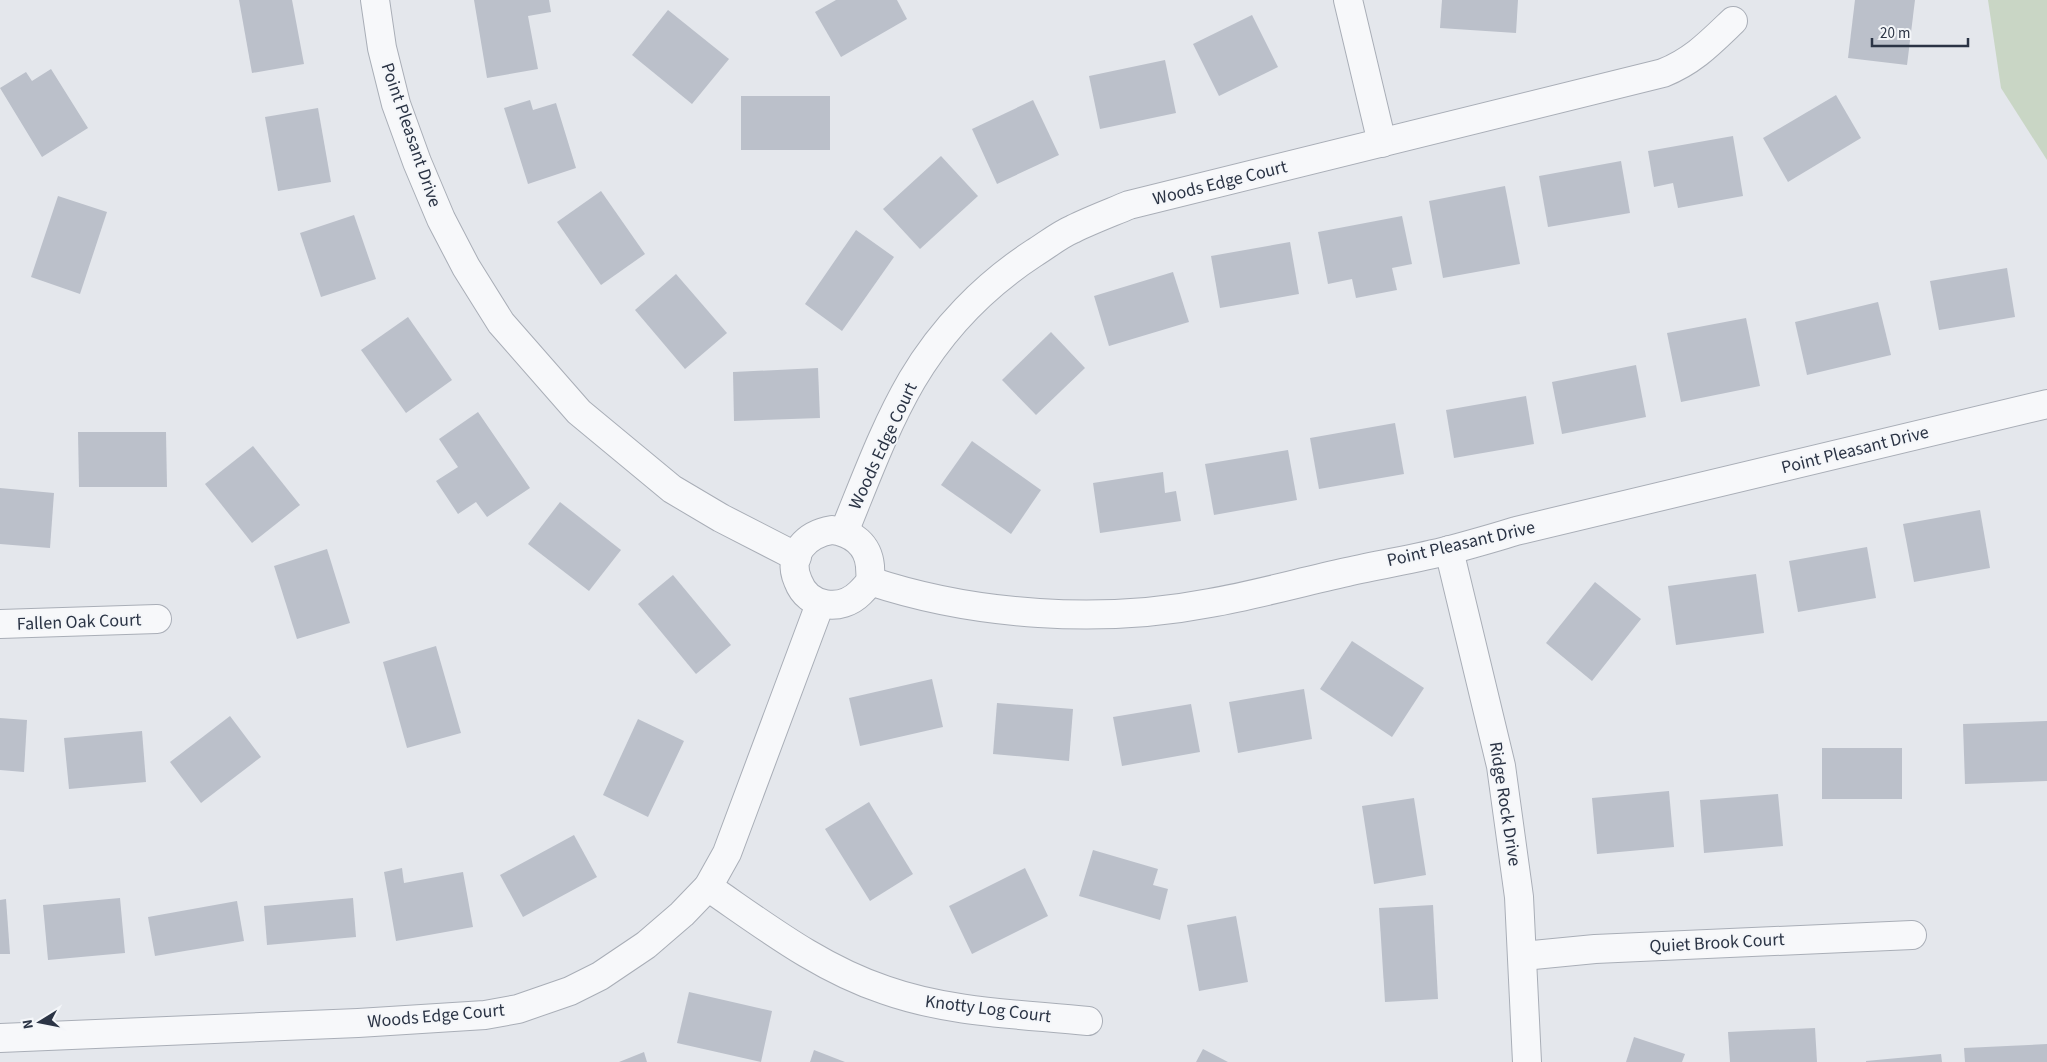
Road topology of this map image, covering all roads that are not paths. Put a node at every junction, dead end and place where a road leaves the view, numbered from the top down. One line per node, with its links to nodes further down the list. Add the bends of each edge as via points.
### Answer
1 (375, 0): 8 (street, Point Pleasant Drive, via 382,48 396,104 417,162 466,268 501,323 579,412 672,489)
2 (1348, 0): 4 (street)
3 (1733, 21): 4 (street, Woods Edge Court, via 1698,54 1662,73)
4 (1382, 143): 6 (street, Woods Edge Court, via 1128,205 1071,229 1014,266 955,321 912,380 884,435)
5 (2047, 404): 7 (street, Point Pleasant Drive)
6 (844, 532): 8 (street, via 832,530 810,537); 9 (street, via 859,542 869,557)
7 (1449, 550): 9 (street, Point Pleasant Drive, via 1210,604 1108,614 1038,613 972,605 895,590); 15 (street, Ridge Rock Drive, via 1501,766 1520,897)
8 (796, 557): 10 (street, via 797,580 802,590)
9 (870, 581): 10 (street, via 854,599 832,606)
10 (820, 604): 13 (street, Woods Edge Court, via 727,853)
11 (158, 620): 12 (street, Fallen Oak Court)
12 (0, 624)
13 (708, 887): 16 (street, Knotty Log Court, via 804,953 884,990 954,1008); 17 (street, Woods Edge Court, via 646,945 600,976 562,994 518,1009 485,1015 358,1023)
14 (1912, 935): 15 (street, Quiet Brook Court, via 1595,949)
15 (1523, 956): 18 (street, Ridge Rock Drive)
16 (1088, 1021)
17 (0, 1038)
18 (1527, 1062)

